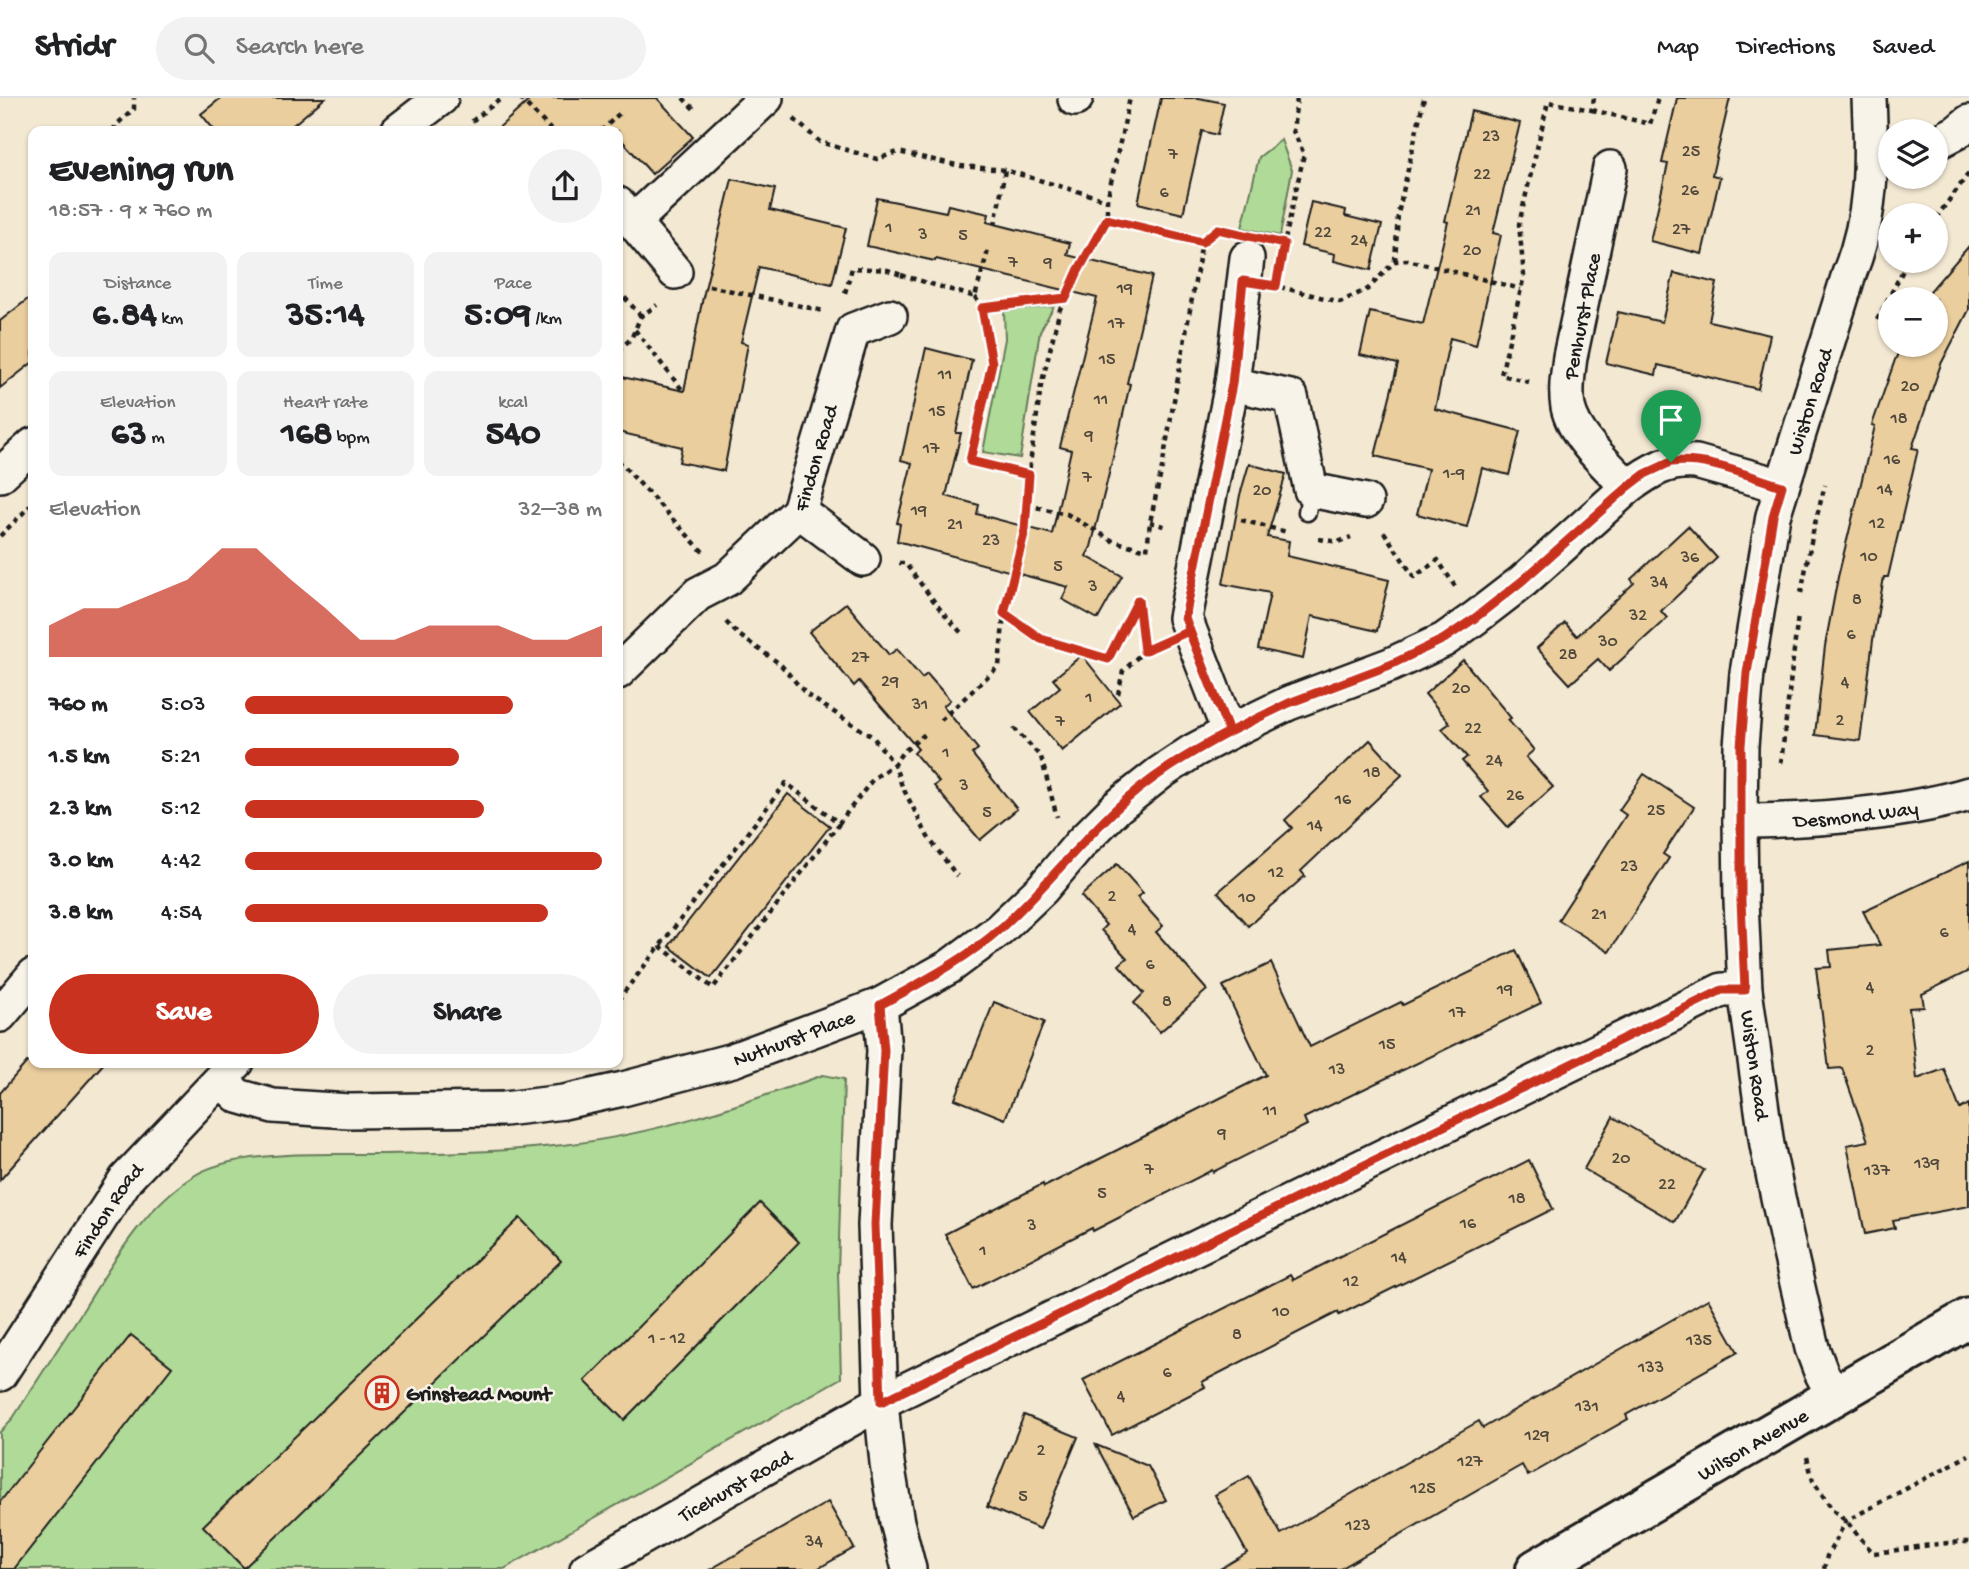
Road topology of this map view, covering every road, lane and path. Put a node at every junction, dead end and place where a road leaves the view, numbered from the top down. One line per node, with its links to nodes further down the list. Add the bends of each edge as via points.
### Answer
1 (134, 98): 16 (path, via 134,109)
2 (441, 98): 17 (street)
3 (502, 98): 15 (path)
4 (520, 98): 18 (path)
5 (766, 98): 29 (street)
6 (1130, 98): 27 (path)
7 (1297, 98): 34 (path, via 1293,131 1304,154)
8 (1424, 98): 37 (path, via 1398,214)
9 (1594, 98): 12 (path)
10 (1658, 98): 12 (path, via 1650,124)
11 (1869, 98): 22 (street, Wiston Road)
12 (1591, 110): 43 (path, via 1548,102 1519,224)
13 (621, 112): 19 (path)
14 (1969, 122): 21 (street)
15 (470, 123)
16 (115, 126)
17 (405, 126)
18 (547, 126)
19 (606, 126)
20 (806, 129): 25 (path, via 820,142 877,159 898,152)
21 (1948, 137)
22 (1878, 138)
23 (1878, 165): 64 (street, Wiston Road, via 1859,248)
24 (1610, 168): 65 (street, Penhurst Place, via 1570,357 1568,407 1580,432)
25 (1005, 170): 27 (path); 31 (path)
26 (1969, 173): 28 (path)
27 (1107, 200): 30 (path)
28 (1947, 203)
29 (625, 213): 38 (street)
30 (1107, 219): 32 (path); 46 (path)
31 (995, 225)
32 (1202, 242): 33 (path, via 1218,229); 71 (path)
33 (1250, 243): 34 (path); 57 (street)
34 (1284, 244): 36 (path)
35 (989, 247): 45 (path)
36 (1282, 254)
37 (1395, 261): 41 (path, via 1368,289 1340,302 1276,286); 43 (path, via 1408,260)
38 (675, 272)
39 (1902, 273): 53 (path)
40 (901, 275): 45 (path); 48 (path, via 852,268); 52 (path)
41 (1278, 276)
42 (707, 285): 50 (path)
43 (1521, 289): 56 (path, via 1501,376)
44 (623, 296): 51 (path)
45 (975, 296): 49 (path)
46 (1066, 298): 49 (path); 62 (path, via 1041,386)
47 (660, 302): 51 (path)
48 (842, 303)
49 (982, 308): 62 (path, via 992,363 970,461)
50 (825, 311)
51 (641, 316): 54 (path)
52 (890, 316): 70 (street, Findon Road, via 853,330)
53 (1877, 320)
54 (635, 330): 55 (path); 58 (path)
55 (623, 346)
56 (1525, 381)
57 (1232, 384): 66 (street, via 1291,397 1309,501); 69 (street)
58 (684, 392)
59 (28, 450): 61 (street)
60 (623, 465): 79 (path)
61 (0, 475)
62 (1029, 475): 67 (path)
63 (1827, 479): 93 (path, via 1799,604)
64 (1782, 486): 65 (street, Nuthurst Place, via 1682,461 1657,467); 95 (street, Wiston Road, via 1747,673)
65 (1628, 487): 82 (street, Nuthurst Place)
66 (1366, 501)
67 (1027, 505): 71 (path, via 1067,514 1112,541 1147,550); 81 (path)
68 (28, 508): 76 (path)
69 (1208, 510): 74 (path); 83 (street, via 1185,613)
70 (799, 511): 78 (street); 79 (street, Findon Road)
71 (1150, 522): 72 (path)
72 (1172, 528)
73 (1382, 530): 82 (path, via 1414,578 1438,560)
74 (1290, 533)
75 (1357, 534): 77 (path, via 1338,542)
76 (0, 536)
77 (1328, 540)
78 (863, 559): 84 (path, via 905,563)
79 (727, 579): 80 (street, Findon Road)
80 (698, 594): 86 (street, Findon Road); 92 (path, via 739,635 780,664 807,695 873,737)
81 (1004, 613): 85 (path, via 1041,639 1108,659 1138,600); 88 (path, via 999,666)
82 (1475, 618): 90 (street, Nuthurst Place, via 1401,660 1289,703)
83 (1189, 631): 85 (path); 90 (street)
84 (964, 636)
85 (1144, 651): 87 (path, via 1123,671)
86 (623, 667)
87 (1118, 694)
88 (941, 720)
89 (1014, 728): 97 (path, via 1041,757)
90 (1229, 732): 103 (street, Nuthurst Place, via 1160,773 1117,807 999,930 949,967)
91 (925, 734): 92 (path)
92 (894, 764): 96 (path, via 873,779); 98 (path, via 928,837)
93 (1781, 767)
94 (1969, 794): 95 (street, Desmond Way, via 1913,808 1830,818)
95 (1740, 821): 101 (street, Wiston Road)
96 (839, 824): 99 (path, via 786,783); 99 (path, via 713,988)
97 (1060, 828)
98 (957, 876)
99 (660, 946): 102 (path)
100 (28, 982): 104 (street)
101 (1745, 990): 108 (street, Wiston Road, via 1787,1240 1812,1348); 109 (street, Ticehurst Road, via 1722,990)
102 (623, 994)
103 (880, 1005): 105 (street, Nuthurst Place, via 733,1060 564,1102 504,1110 349,1111 273,1106 238,1096); 109 (street, via 884,1050 875,1224)
104 (0, 1015)
105 (229, 1071): 107 (street, Findon Road, via 126,1179)
106 (1969, 1318): 108 (street, Wilson Avenue)
107 (0, 1374)
108 (1833, 1397): 110 (street, Wilson Avenue)
109 (881, 1402): 114 (street, Ticehurst Road); 115 (street, via 887,1464)
110 (1797, 1419): 112 (path, via 1814,1481); 116 (street, Wilson Avenue)
111 (1969, 1455): 112 (path)
112 (1846, 1521): 113 (path, via 1873,1553); 117 (path)
113 (1969, 1542)
114 (587, 1569)
115 (909, 1569)
116 (1536, 1569)
117 (1824, 1569)

